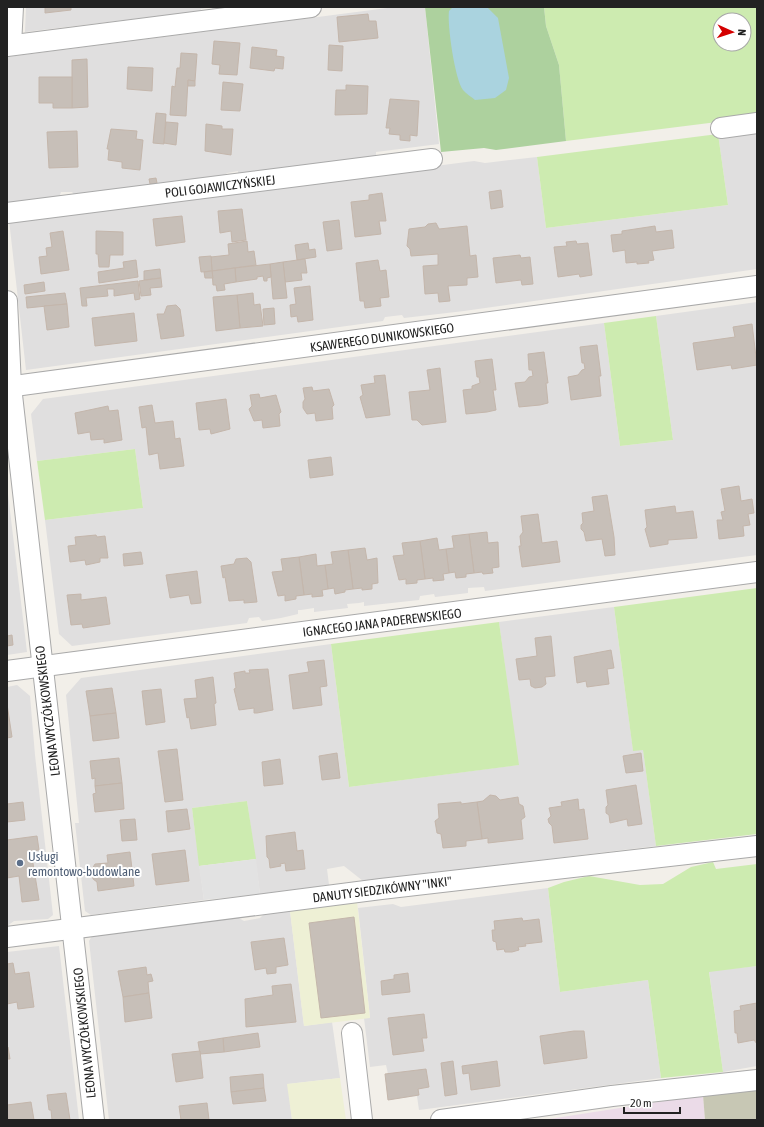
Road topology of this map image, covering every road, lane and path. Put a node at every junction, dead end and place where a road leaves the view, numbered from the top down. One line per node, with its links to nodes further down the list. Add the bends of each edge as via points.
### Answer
1 (13, 7): 3 (street)
2 (311, 7): 3 (street)
3 (9, 46)
4 (757, 123): 5 (street)
5 (721, 128)
6 (432, 159): 7 (street, POLI GOJAWICZYŃSKIEJ)
7 (7, 213)
8 (757, 286): 10 (street, KSAWEREGO DUNIKOWSKIEGO)
9 (7, 301): 10 (street, LEONA WYCZÓŁKOWSKIEGO)
10 (9, 387): 12 (street, LEONA WYCZÓŁKOWSKIEGO)
11 (757, 572): 12 (street, IGNACEGO JANA PADEREWSKIEGO)
12 (42, 667): 13 (street, IGNACEGO JANA PADEREWSKIEGO); 15 (street, LEONA WYCZÓŁKOWSKIEGO)
13 (7, 671)
14 (757, 846): 15 (street, DANUTY SIEDZIKÓWNY "INKI", via 388,888)
15 (72, 928): 16 (street, DANUTY SIEDZIKÓWNY "INKI"); 19 (street, LEONA WYCZÓŁKOWSKIEGO)
16 (7, 937)
17 (352, 1033): 20 (street)
18 (757, 1080): 21 (street, via 612,1096)
19 (94, 1120)
20 (362, 1120)
21 (441, 1120)

